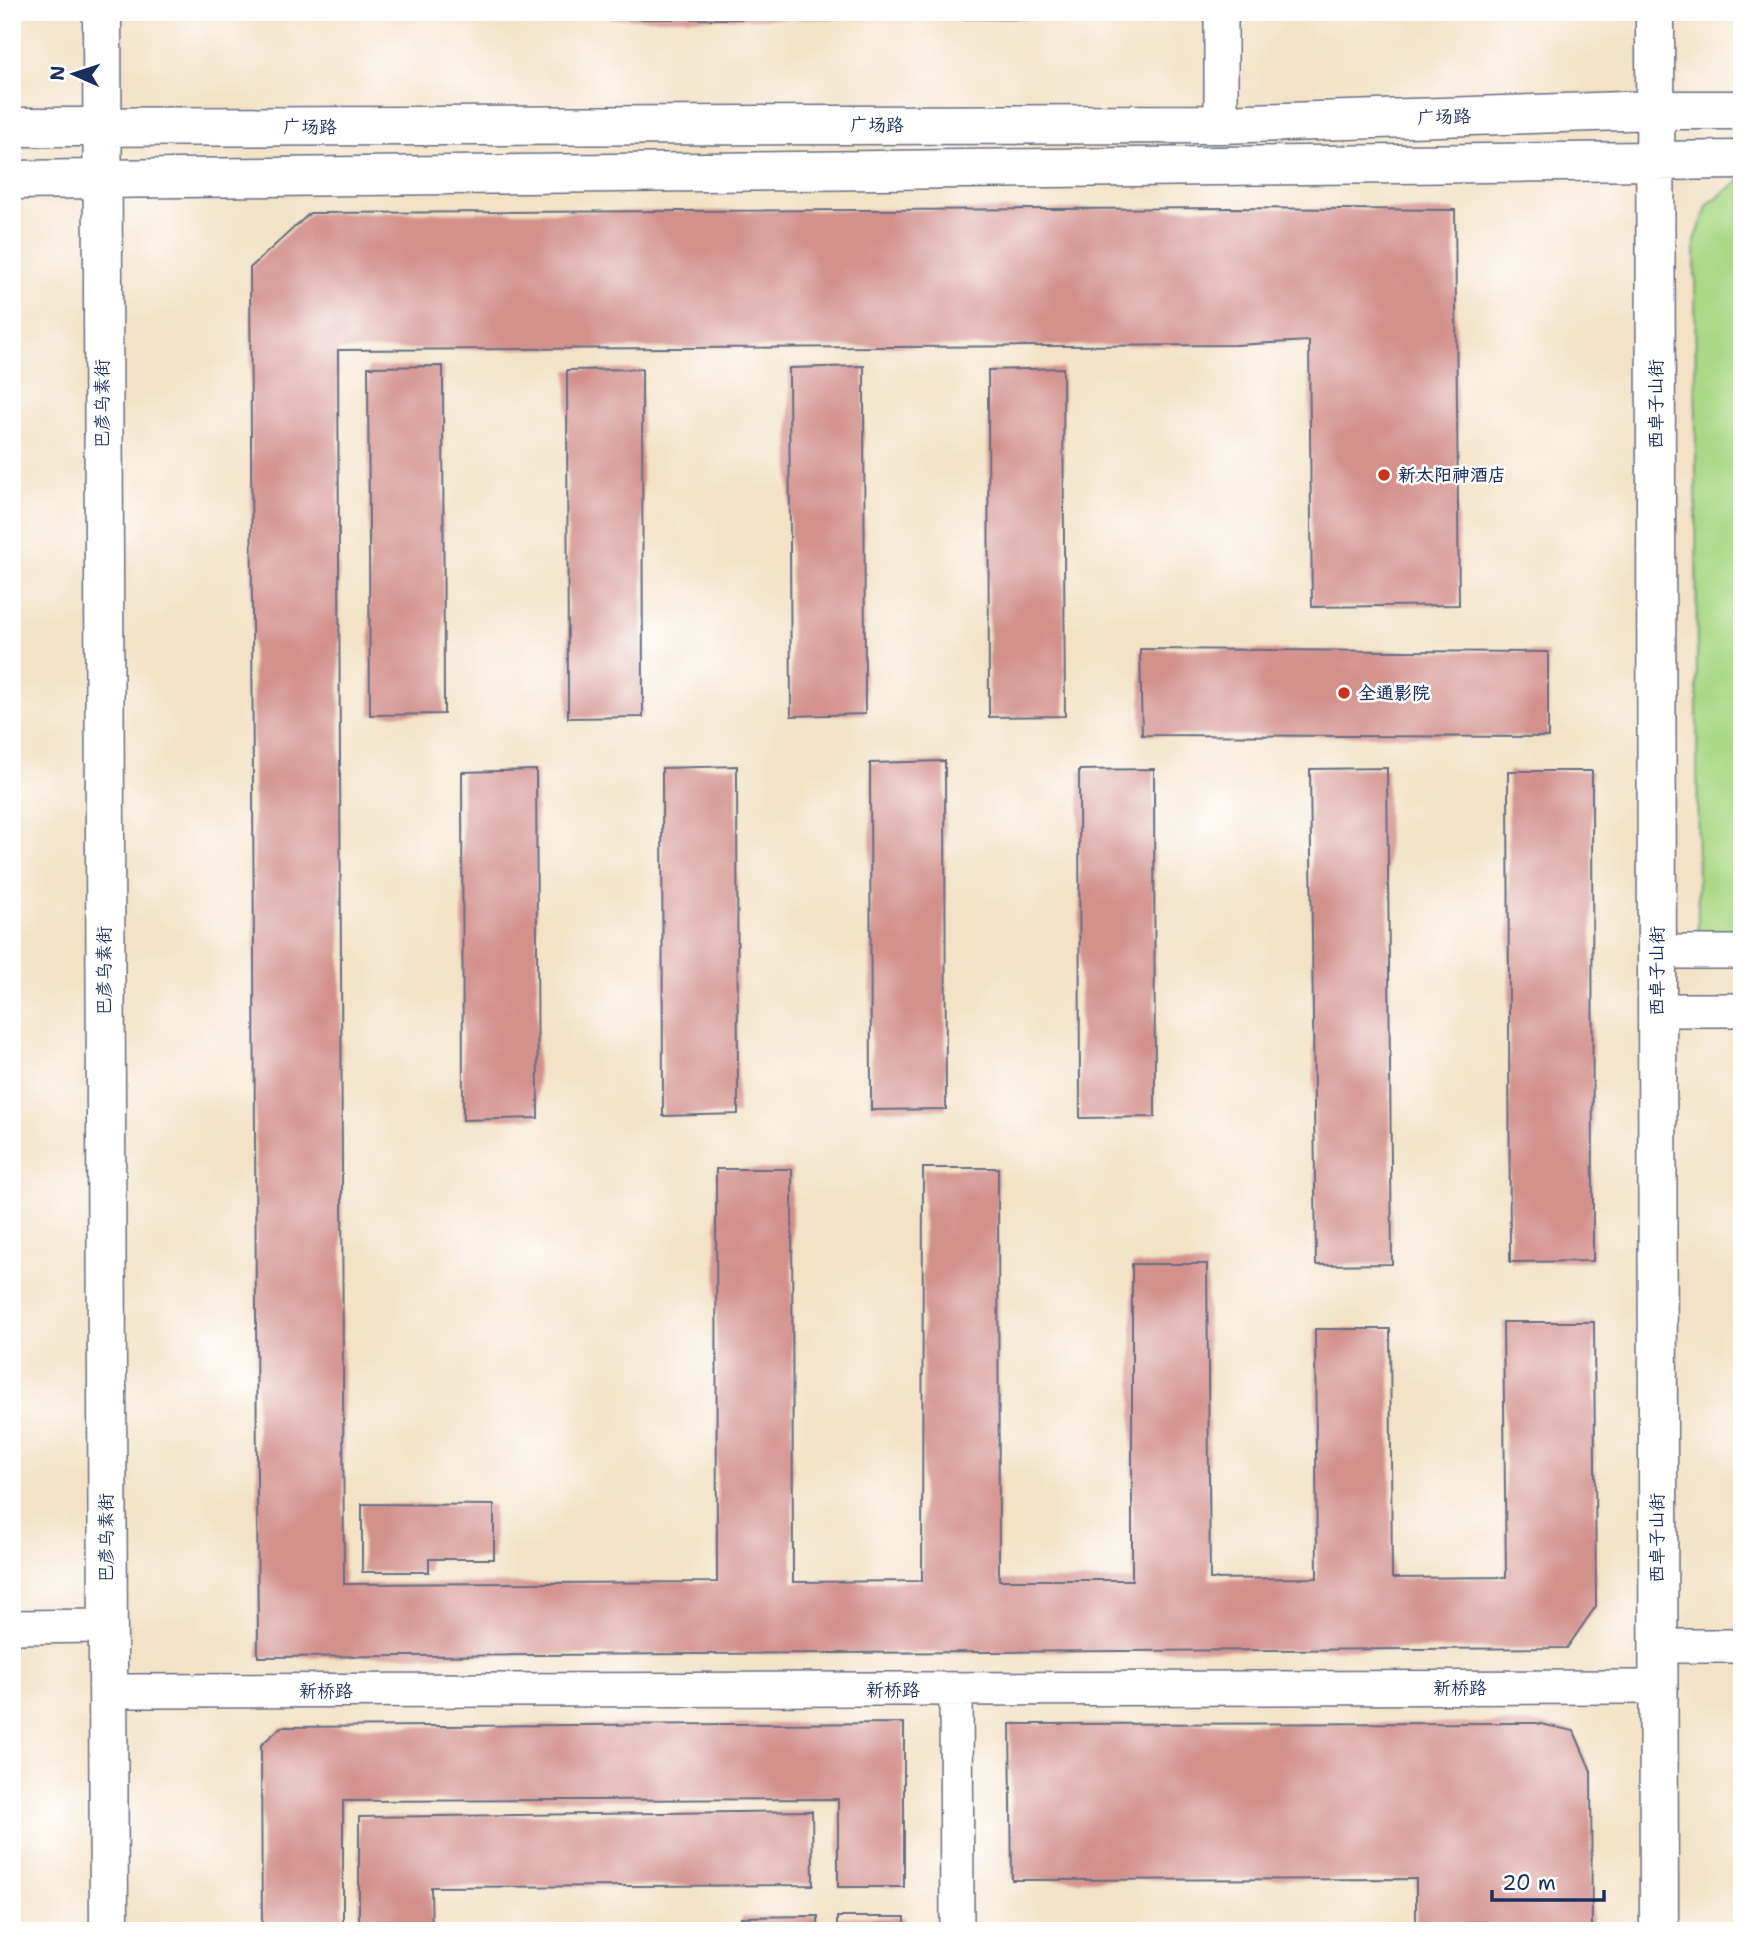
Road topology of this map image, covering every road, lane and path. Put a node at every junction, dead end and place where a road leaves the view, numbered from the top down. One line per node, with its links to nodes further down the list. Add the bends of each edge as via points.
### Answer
1 (102, 12): 9 (street, 巴彦乌素街)
2 (120, 12): 9 (street, 巴彦乌素街)
3 (1221, 12): 7 (street)
4 (1655, 12): 5 (street, 西卓子山街)
5 (1655, 110): 6 (street, 广场路); 7 (street, 广场路); 11 (street, 西卓子山街)
6 (1742, 110)
7 (1221, 124): 9 (street, 广场路)
8 (12, 127): 9 (street, 广场路)
9 (112, 127): 13 (street, 巴彦乌素街)
10 (1742, 160): 11 (street)
11 (1656, 161): 13 (street); 14 (street, 西卓子山街)
12 (12, 180): 13 (street)
13 (111, 181): 18 (street, 巴彦乌素街); 24 (street, 巴彦乌素街)
14 (1657, 952): 15 (street); 16 (street, 西卓子山街)
15 (1742, 952)
16 (1657, 1010): 17 (street); 20 (street, 西卓子山街)
17 (1742, 1010)
18 (107, 1626): 19 (street); 25 (street, 巴彦乌素街)
19 (12, 1627)
20 (1658, 1646): 21 (street); 22 (street, 西卓子山街)
21 (1742, 1646)
22 (1658, 1687): 23 (street, 新桥路); 28 (street, 西卓子山街)
23 (956, 1690): 24 (street, 新桥路); 27 (street)
24 (127, 1691): 26 (street, 巴彦乌素街)
25 (109, 1931)
26 (128, 1931)
27 (957, 1931)
28 (1659, 1931)

